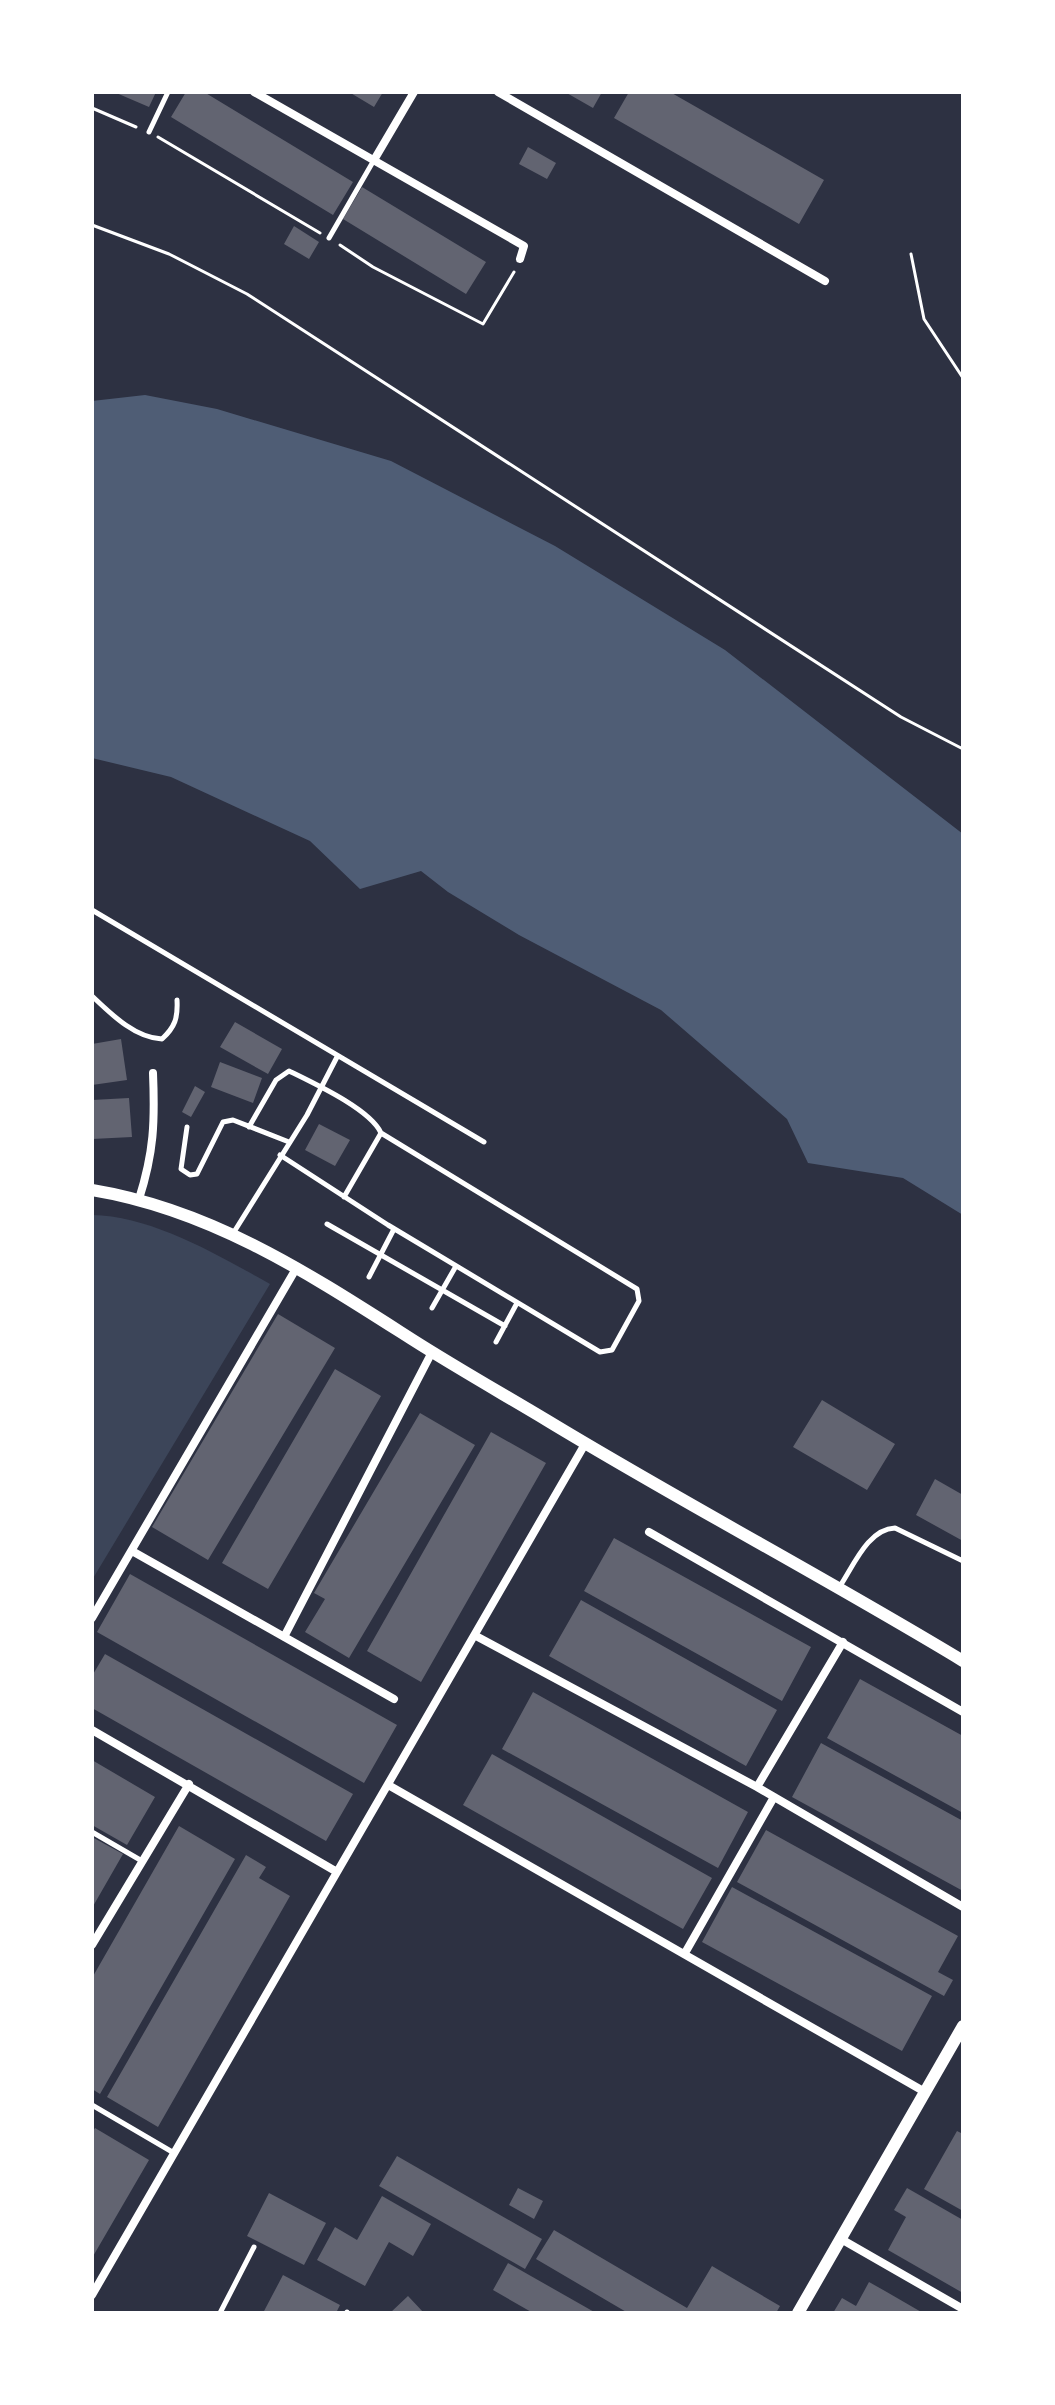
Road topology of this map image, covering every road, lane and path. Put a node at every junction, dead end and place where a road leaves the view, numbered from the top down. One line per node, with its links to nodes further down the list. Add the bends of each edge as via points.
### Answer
1 (168, 92): 6 (lane)
2 (254, 92): 7 (street)
3 (414, 92): 7 (street)
4 (498, 92): 12 (street)
5 (92, 108): 6 (path)
6 (149, 132): 9 (path)
7 (374, 160): 9 (lane); 11 (street, via 524,246)
8 (92, 225): 14 (path, via 169,254 247,294 901,717)
9 (329, 238): 11 (path, via 483,324)
10 (911, 254): 13 (path, via 924,319)
11 (520, 259)
12 (825, 281)
13 (963, 378)
14 (963, 749)
15 (92, 910): 18 (lane)
16 (92, 996): 17 (lane, via 147,1038 162,1039 173,1029)
17 (177, 1000)
18 (337, 1057): 20 (lane); 25 (lane)
19 (153, 1073): 29 (street, via 156,1130)
20 (321, 1087): 22 (lane, via 289,1071 276,1080); 23 (lane); 24 (lane)
21 (187, 1127): 22 (lane, via 181,1169 190,1175 197,1174 223,1122)
22 (249, 1127): 24 (lane)
23 (381, 1133): 28 (lane); 38 (lane, via 628,1282 637,1289 639,1301 612,1350 600,1352)
24 (289, 1142): 26 (lane)
25 (484, 1142)
26 (280, 1155): 28 (lane); 32 (lane)
27 (92, 1190): 29 (street)
28 (344, 1197): 31 (lane)
29 (139, 1199): 32 (street)
30 (327, 1224): 33 (lane)
31 (394, 1229): 33 (lane); 35 (lane)
32 (233, 1233): 34 (street)
33 (380, 1257): 36 (lane); 37 (lane)
34 (298, 1266): 42 (street); 45 (street)
35 (456, 1266): 37 (lane); 38 (lane)
36 (369, 1277)
37 (441, 1293): 39 (lane); 40 (lane)
38 (517, 1303): 40 (lane)
39 (432, 1308)
40 (505, 1326): 41 (lane)
41 (496, 1342)
42 (432, 1352): 43 (street); 50 (street)
43 (585, 1444): 47 (street); 49 (street)
44 (649, 1532): 51 (street)
45 (132, 1551): 48 (street); 50 (street)
46 (963, 1561): 47 (lane, via 895,1528 883,1529)
47 (840, 1587): 52 (street)
48 (92, 1618)
49 (476, 1636): 57 (street); 58 (street)
50 (284, 1637): 53 (street)
51 (843, 1642): 54 (street); 58 (street)
52 (963, 1661)
53 (394, 1699)
54 (963, 1712)
55 (92, 1730): 56 (street)
56 (189, 1784): 61 (street); 62 (street)
57 (390, 1786): 62 (street); 66 (street)
58 (757, 1787): 59 (street)
59 (774, 1797): 63 (street); 66 (street)
60 (92, 1832): 61 (lane)
61 (142, 1861): 64 (street)
62 (337, 1872): 70 (street)
63 (963, 1907)
64 (95, 1933): 65 (street)
65 (92, 1945)
66 (685, 1953): 68 (street)
67 (963, 2026): 68 (street)
68 (925, 2092): 71 (street)
69 (92, 2105): 70 (lane)
70 (174, 2153): 73 (street)
71 (841, 2239): 74 (street); 76 (street)
72 (254, 2247): 75 (lane)
73 (92, 2295)
74 (963, 2309)
75 (220, 2313)
76 (798, 2313)

